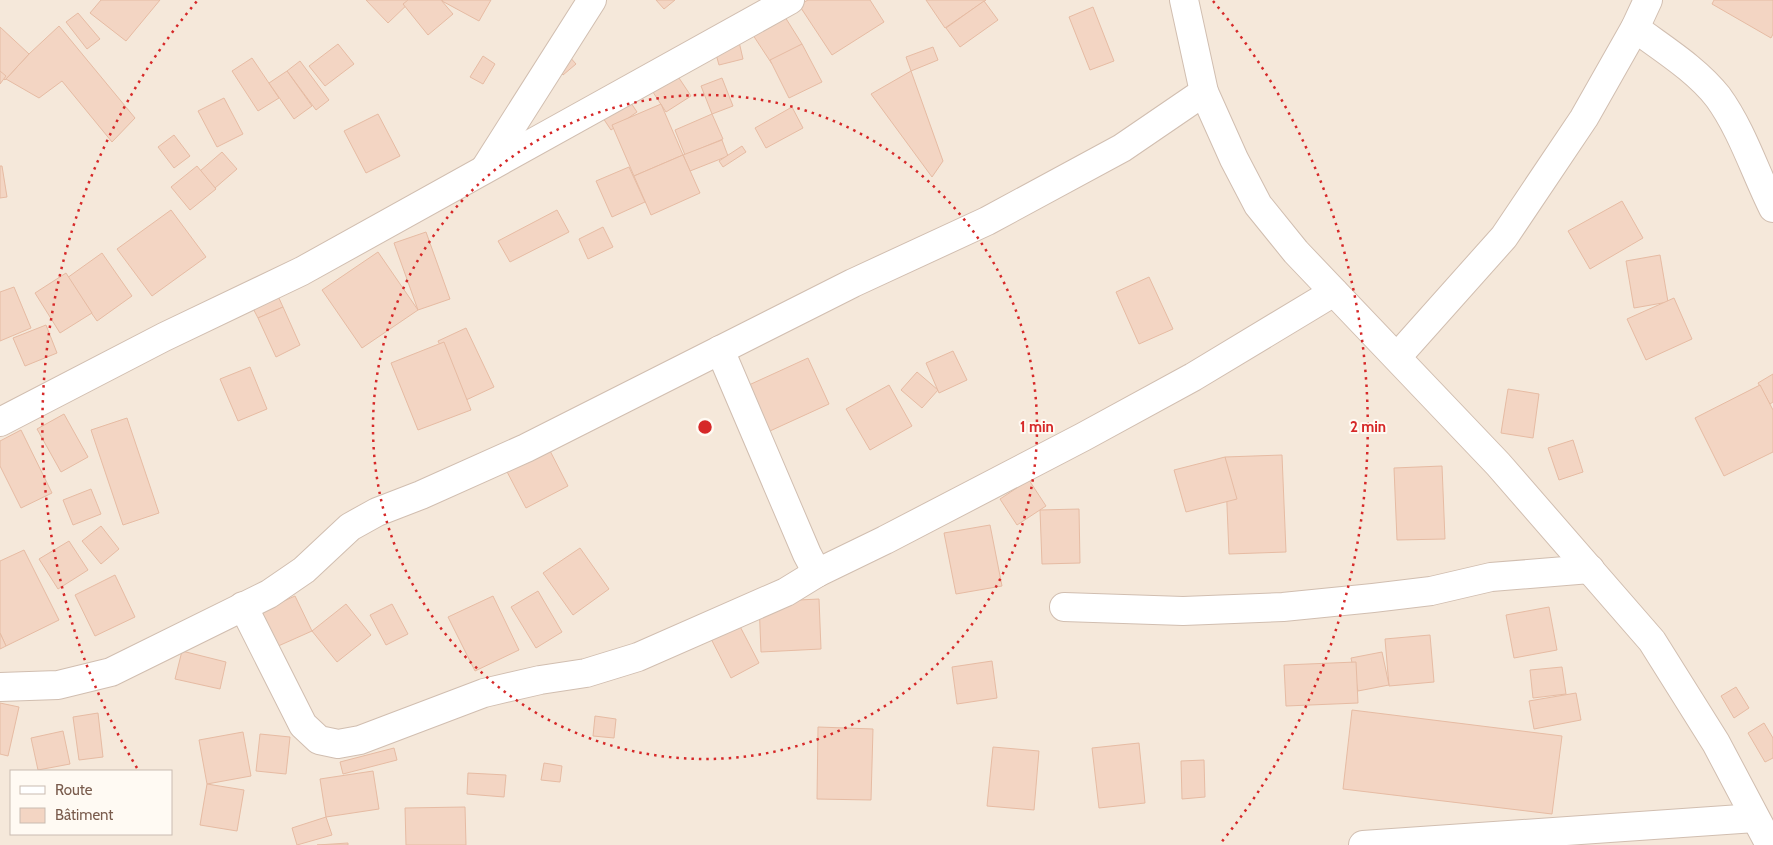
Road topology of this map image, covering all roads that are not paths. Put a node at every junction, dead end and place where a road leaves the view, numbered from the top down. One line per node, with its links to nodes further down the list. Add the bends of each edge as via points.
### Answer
1 (592, 0): 7 (street)
2 (790, 0): 7 (street)
3 (1184, 0): 6 (street)
4 (1648, 0): 5 (street)
5 (1635, 28): 8 (street, via 1696,74 1718,97 1735,125); 11 (street, via 1584,118 1504,237)
6 (1204, 92): 9 (street, via 1258,205); 10 (street, via 1122,148 987,221)
7 (484, 170): 12 (street, via 302,271 164,337)
8 (1773, 208)
9 (1334, 292): 11 (street); 14 (street, via 1184,382)
10 (720, 350): 14 (street); 15 (street, via 526,448 377,512 350,527 304,570 269,594)
11 (1397, 357): 13 (street, via 1498,464)
12 (0, 422)
13 (1590, 570): 16 (street, via 1490,577 1431,591 1284,606 1183,612); 18 (street, via 1652,641 1716,743)
14 (817, 573): 15 (street, via 786,592 638,656 586,673 484,692 360,740 338,744 318,740 303,725)
15 (243, 606): 17 (street, via 111,672 58,686)
16 (1064, 607)
17 (0, 687)
18 (1755, 818): 19 (street); 20 (street)
19 (1363, 845)
20 (1770, 845)

